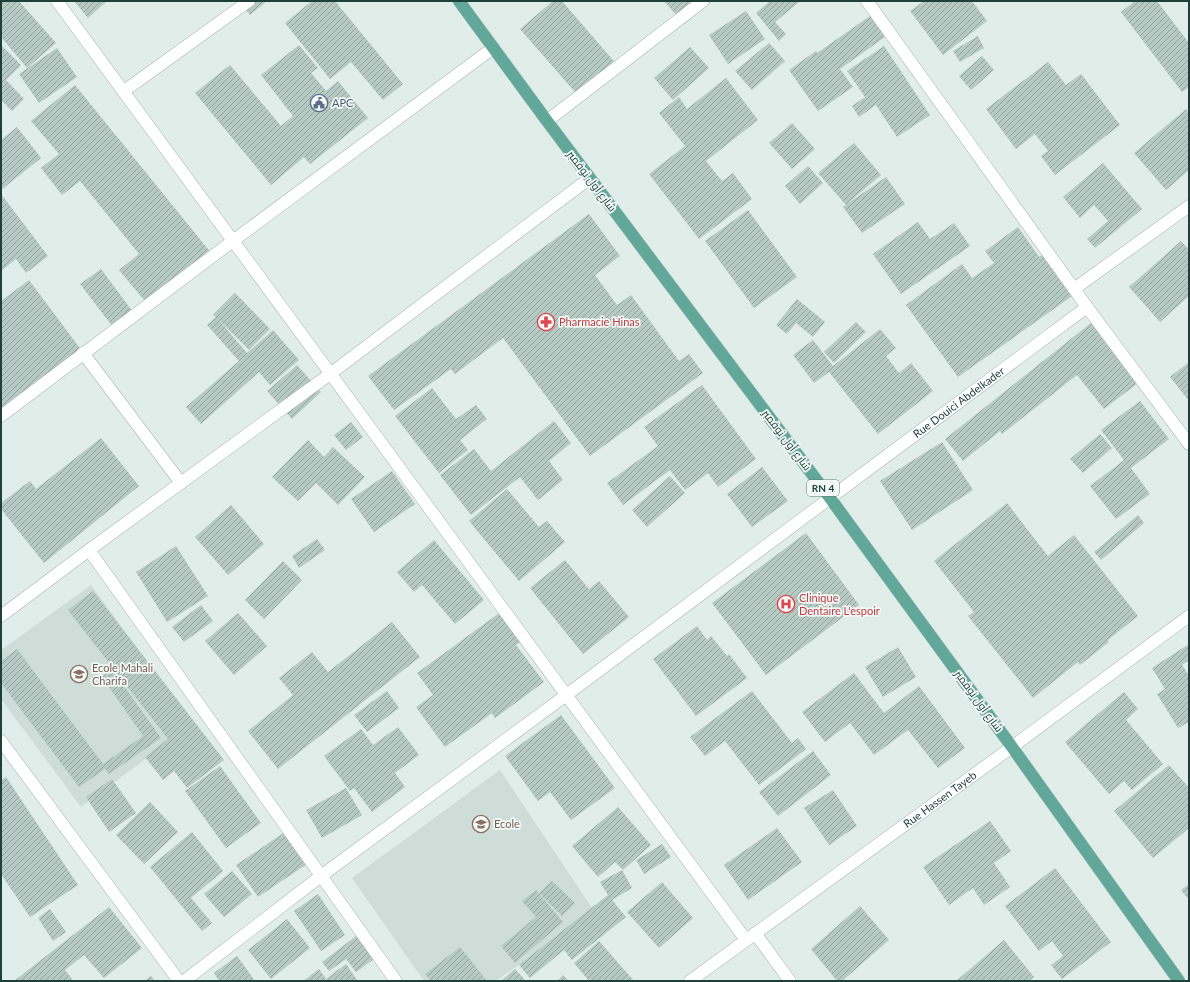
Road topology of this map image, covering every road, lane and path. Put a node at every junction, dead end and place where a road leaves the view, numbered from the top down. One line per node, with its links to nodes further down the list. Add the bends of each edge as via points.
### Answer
1 (57, 1): 7 (street)
2 (249, 1): 7 (street)
3 (459, 1): 6 (main road, شارع أول نوفمبر / RN 4)
4 (703, 1): 8 (street)
5 (867, 1): 12 (street)
6 (492, 48): 8 (main road, شارع أول نوفمبر / RN 4); 11 (street)
7 (124, 91): 11 (street)
8 (547, 121): 9 (main road, شارع أول نوفمبر / RN 4)
9 (590, 178): 15 (street); 19 (main road, شارع أول نوفمبر / RN 4)
10 (1189, 206): 12 (street)
11 (234, 240): 14 (street); 15 (street)
12 (1074, 289): 13 (street)
13 (1087, 307): 17 (street); 19 (street, Rue Douici Abdelkader)
14 (83, 353): 16 (street); 18 (street)
15 (330, 374): 18 (street); 23 (street)
16 (1, 416)
17 (1189, 444)
18 (180, 483): 20 (street)
19 (830, 498): 23 (street, Rue Douici Abdelkader); 25 (main road, شارع أول نوفمبر / RN 4)
20 (89, 550): 21 (street); 26 (street)
21 (1, 616)
22 (1189, 616): 25 (street, Rue Hassen Tayeb)
23 (565, 696): 26 (street, Rue Douici Abdelkader); 27 (street)
24 (1, 741): 28 (street)
25 (1012, 748): 27 (street, Rue Hassen Tayeb); 33 (main road, شارع أول نوفمبر / RN 4)
26 (321, 876): 29 (street, Rue Douici Abdelkader); 30 (street)
27 (750, 936): 31 (street, Rue Hassen Tayeb); 32 (street)
28 (179, 981)
29 (184, 981)
30 (396, 981)
31 (690, 981)
32 (790, 981)
33 (1179, 981)

